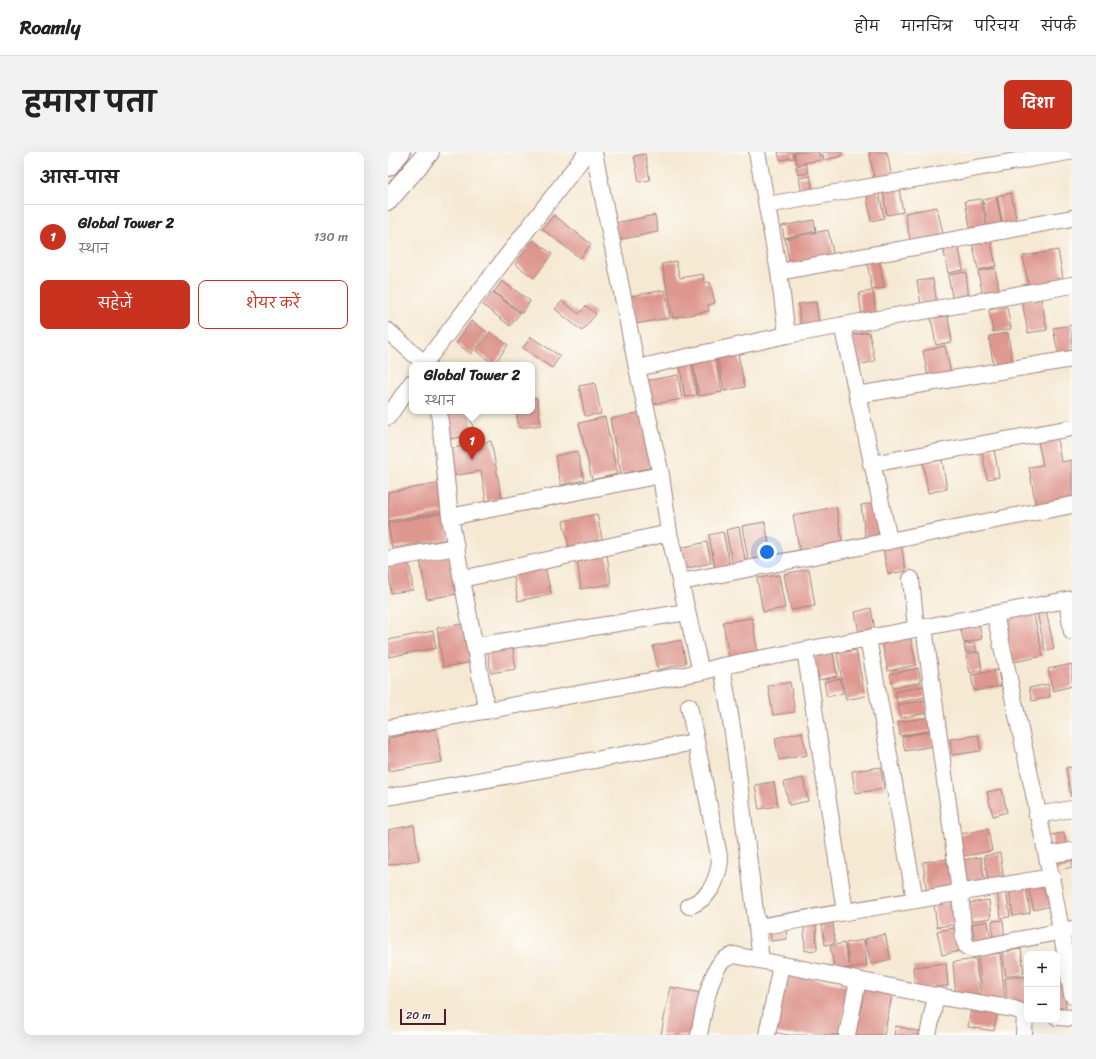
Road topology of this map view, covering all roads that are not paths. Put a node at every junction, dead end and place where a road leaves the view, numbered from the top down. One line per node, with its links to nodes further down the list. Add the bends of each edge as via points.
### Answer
1 (400, 152): 7 (main road)
2 (429, 152): 8 (main road)
3 (587, 152): 18 (street)
4 (594, 152): 19 (street)
5 (758, 152): 9 (street)
6 (1068, 152): 9 (street)
7 (388, 166)
8 (388, 200)
9 (768, 205): 11 (street)
10 (1072, 218): 11 (street)
11 (779, 272): 15 (street)
12 (1072, 285): 13 (street)
13 (842, 325): 15 (street); 21 (street)
14 (388, 331): 17 (street)
15 (786, 335): 19 (street)
16 (1072, 359): 21 (street)
17 (422, 362)
18 (426, 362)
19 (637, 368): 26 (street)
20 (409, 386): 23 (street)
21 (857, 395): 25 (street)
22 (439, 414): 28 (street)
23 (388, 418)
24 (1072, 428): 25 (street)
25 (871, 464): 30 (street)
26 (661, 475): 28 (street); 29 (street)
27 (1072, 505): 30 (street)
28 (450, 516): 31 (street)
29 (670, 532): 33 (street); 35 (street)
30 (889, 540): 35 (street)
31 (456, 547): 32 (street); 33 (street)
32 (388, 559)
33 (462, 579): 42 (street)
34 (911, 579): 39 (street)
35 (681, 582): 37 (street)
36 (1069, 599): 38 (street); 40 (street)
37 (687, 612): 42 (street); 45 (street)
38 (995, 614): 39 (street); 52 (street)
39 (920, 628): 41 (street); 56 (street)
40 (1072, 632)
41 (868, 638): 43 (street); 57 (street)
42 (475, 646): 47 (street)
43 (805, 650): 44 (street); 59 (street)
44 (722, 666): 45 (street); 60 (street)
45 (701, 672): 47 (street)
46 (688, 706): 49 (street)
47 (488, 711): 48 (street)
48 (388, 728)
49 (695, 742): 50 (street); 58 (street, via 720,861 718,874 708,895)
50 (388, 797)
51 (1072, 808): 52 (street)
52 (1037, 815): 54 (street)
53 (1072, 851): 54 (street)
54 (1048, 855): 55 (street)
55 (1052, 877): 56 (street); 61 (street)
56 (960, 892): 57 (street); 61 (street, via 964,940 967,947 974,949)
57 (915, 900): 59 (street)
58 (689, 906)
59 (845, 912): 60 (street)
60 (757, 927): 62 (street)
61 (1067, 930): 65 (street)
62 (761, 960): 63 (street); 71 (street, via 734,955 725,959 719,966 708,995)
63 (781, 965): 64 (street); 72 (street)
64 (858, 980): 66 (street); 73 (street)
65 (1072, 995)
66 (936, 996): 67 (street, via 1014,1009); 74 (street)
67 (1024, 1013)
68 (1060, 1017): 69 (street)
69 (1072, 1018)
70 (1025, 1023): 75 (street)
71 (699, 1035)
72 (767, 1035)
73 (847, 1035)
74 (928, 1035)
75 (1024, 1035)

